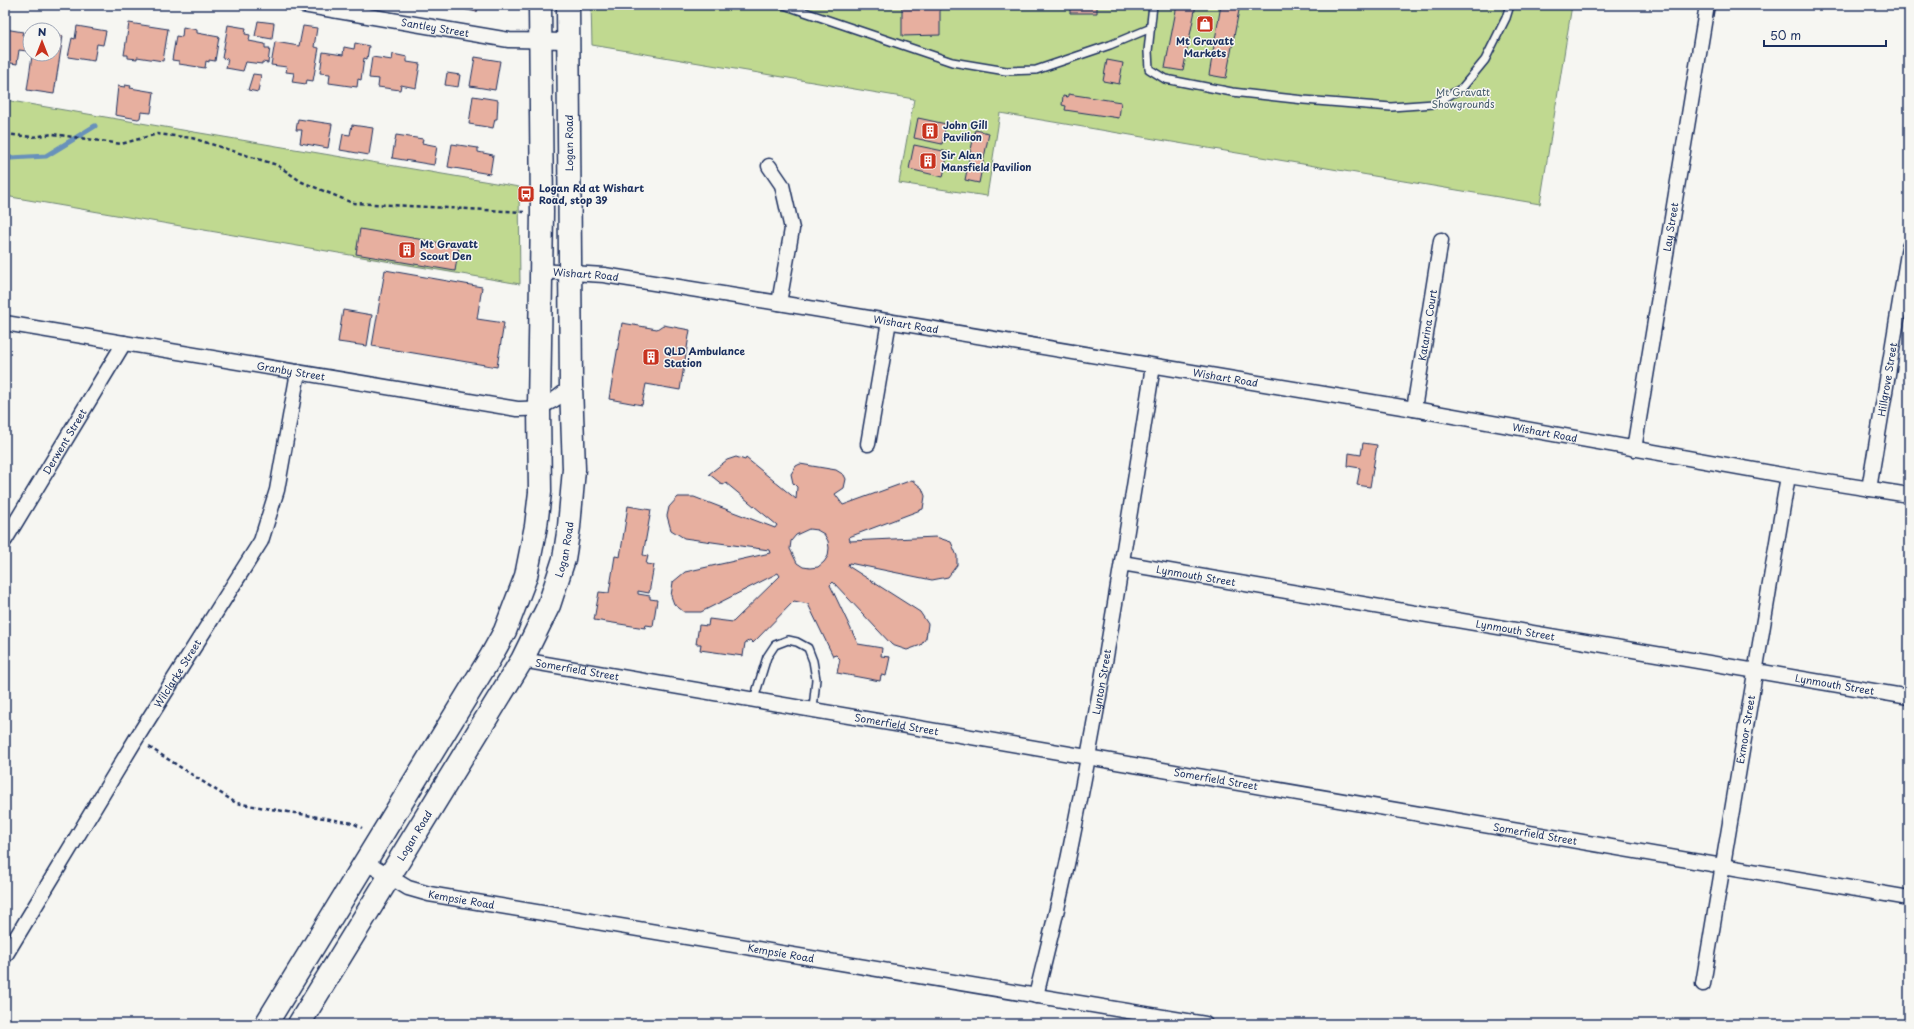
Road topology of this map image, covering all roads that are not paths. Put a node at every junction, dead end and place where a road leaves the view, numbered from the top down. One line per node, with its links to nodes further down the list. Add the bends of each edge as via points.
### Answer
1 (303, 5): 10 (street, Santley Street, via 509,40)
2 (540, 5): 10 (main road)
3 (568, 5): 9 (main road, Logan Road)
4 (784, 5): 8 (lane, via 952,62 1006,71 1036,70 1110,45)
5 (1153, 5): 8 (lane)
6 (1510, 5): 8 (lane, via 1485,60 1462,88 1434,104 1391,107 1239,93 1165,79 1149,69)
7 (1707, 5): 26 (street, Lay Street)
8 (1150, 28)
9 (568, 41): 10 (street, Santley Street); 15 (main road, Logan Road)
10 (540, 42): 14 (main road)
11 (769, 166): 16 (street, via 782,185 792,229)
12 (1442, 240): 24 (street, Katarina Court)
13 (1909, 247): 28 (street, Hillgrove Street)
14 (540, 271): 15 (street, Wishart Road); 23 (main road)
15 (570, 273): 16 (street, Wishart Road, via 629,279); 22 (main road, Logan Road)
16 (779, 303): 17 (street, Wishart Road)
17 (889, 321): 20 (street, Wishart Road); 25 (street)
18 (5, 323): 19 (street, Granby Street)
19 (124, 343): 21 (street, Granby Street); 30 (street, Derwent Street)
20 (1153, 366): 24 (street, Wishart Road); 31 (street, Lynton Street)
21 (298, 372): 23 (street, Granby Street, via 517,409); 42 (street, Wilclarke Street, via 277,490 261,542 136,739)
22 (571, 386): 23 (street, Granby Street, via 557,399); 32 (main road, Logan Road, via 574,469 564,558 549,605)
23 (539, 408): 38 (main road, via 540,492 536,526 526,576 515,606 490,658)
24 (1414, 409): 26 (street, Wishart Road)
25 (868, 444)
26 (1634, 448): 27 (street, Wishart Road)
27 (1788, 476): 28 (street, Wishart Road); 33 (street, Exmoor Street)
28 (1869, 489): 29 (street, Wishart Road)
29 (1909, 496)
30 (5, 540)
31 (1122, 563): 33 (street, Lynmouth Street); 37 (street, Lynton Street)
32 (522, 660): 35 (street, Somerfield Street); 40 (main road, Logan Road)
33 (1755, 671): 34 (street, Lynmouth Street); 39 (street, Exmoor Street)
34 (1909, 697)
35 (754, 699): 36 (street, Somerfield Street); 36 (lane, via 767,657 776,645 788,640 808,648 813,661 816,679)
36 (813, 709): 37 (street, Somerfield Street)
37 (1088, 756): 39 (street, Somerfield Street); 44 (street, Lynton Street, via 1071,846)
38 (366, 862): 40 (street, Kempsie Road); 45 (main road)
39 (1723, 866): 41 (street, Somerfield Street); 43 (street, Exmoor Street)
40 (389, 876): 44 (street, Kempsie Road, via 413,890 429,894); 46 (main road, Logan Road)
41 (1909, 898)
42 (5, 956)
43 (1703, 984)
44 (1036, 996): 47 (street, Kempsie Road)
45 (266, 1024)
46 (299, 1024)
47 (1205, 1024)

